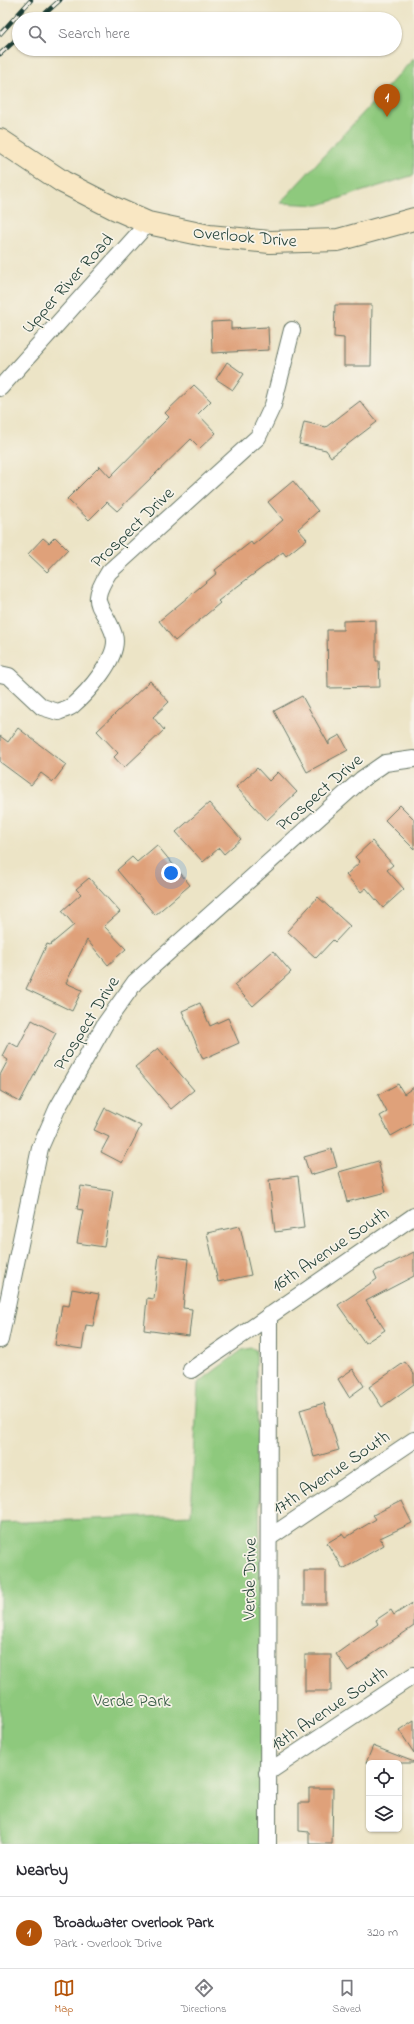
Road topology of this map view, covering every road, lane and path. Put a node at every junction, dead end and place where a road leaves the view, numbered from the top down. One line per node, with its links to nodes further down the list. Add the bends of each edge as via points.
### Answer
1 (0, 140): 3 (main road, Overlook Drive, via 63,182)
2 (414, 219): 3 (main road, Overlook Drive, via 338,240 270,242 209,236)
3 (148, 223): 5 (street, Upper River Road)
4 (292, 330): 6 (street, Prospect Drive, via 273,405 258,436 109,572 99,588 97,601 115,636 114,653 106,669 71,706 58,712 42,707 9,676)
5 (0, 388)
6 (0, 674)
7 (414, 759): 10 (street, Prospect Drive, via 385,763 362,779 135,982 110,1018 57,1109 40,1148)
8 (414, 1216): 9 (street, 16th Avenue South)
9 (269, 1315): 11 (street, 16th Avenue South); 13 (street, Verde Drive)
10 (0, 1340)
11 (191, 1370)
12 (414, 1440): 13 (street, 17th Avenue South)
13 (270, 1537): 15 (street, Verde Drive)
14 (414, 1675): 15 (street, 18th Avenue South)
15 (267, 1774): 16 (street, Verde Drive)
16 (268, 1844)

